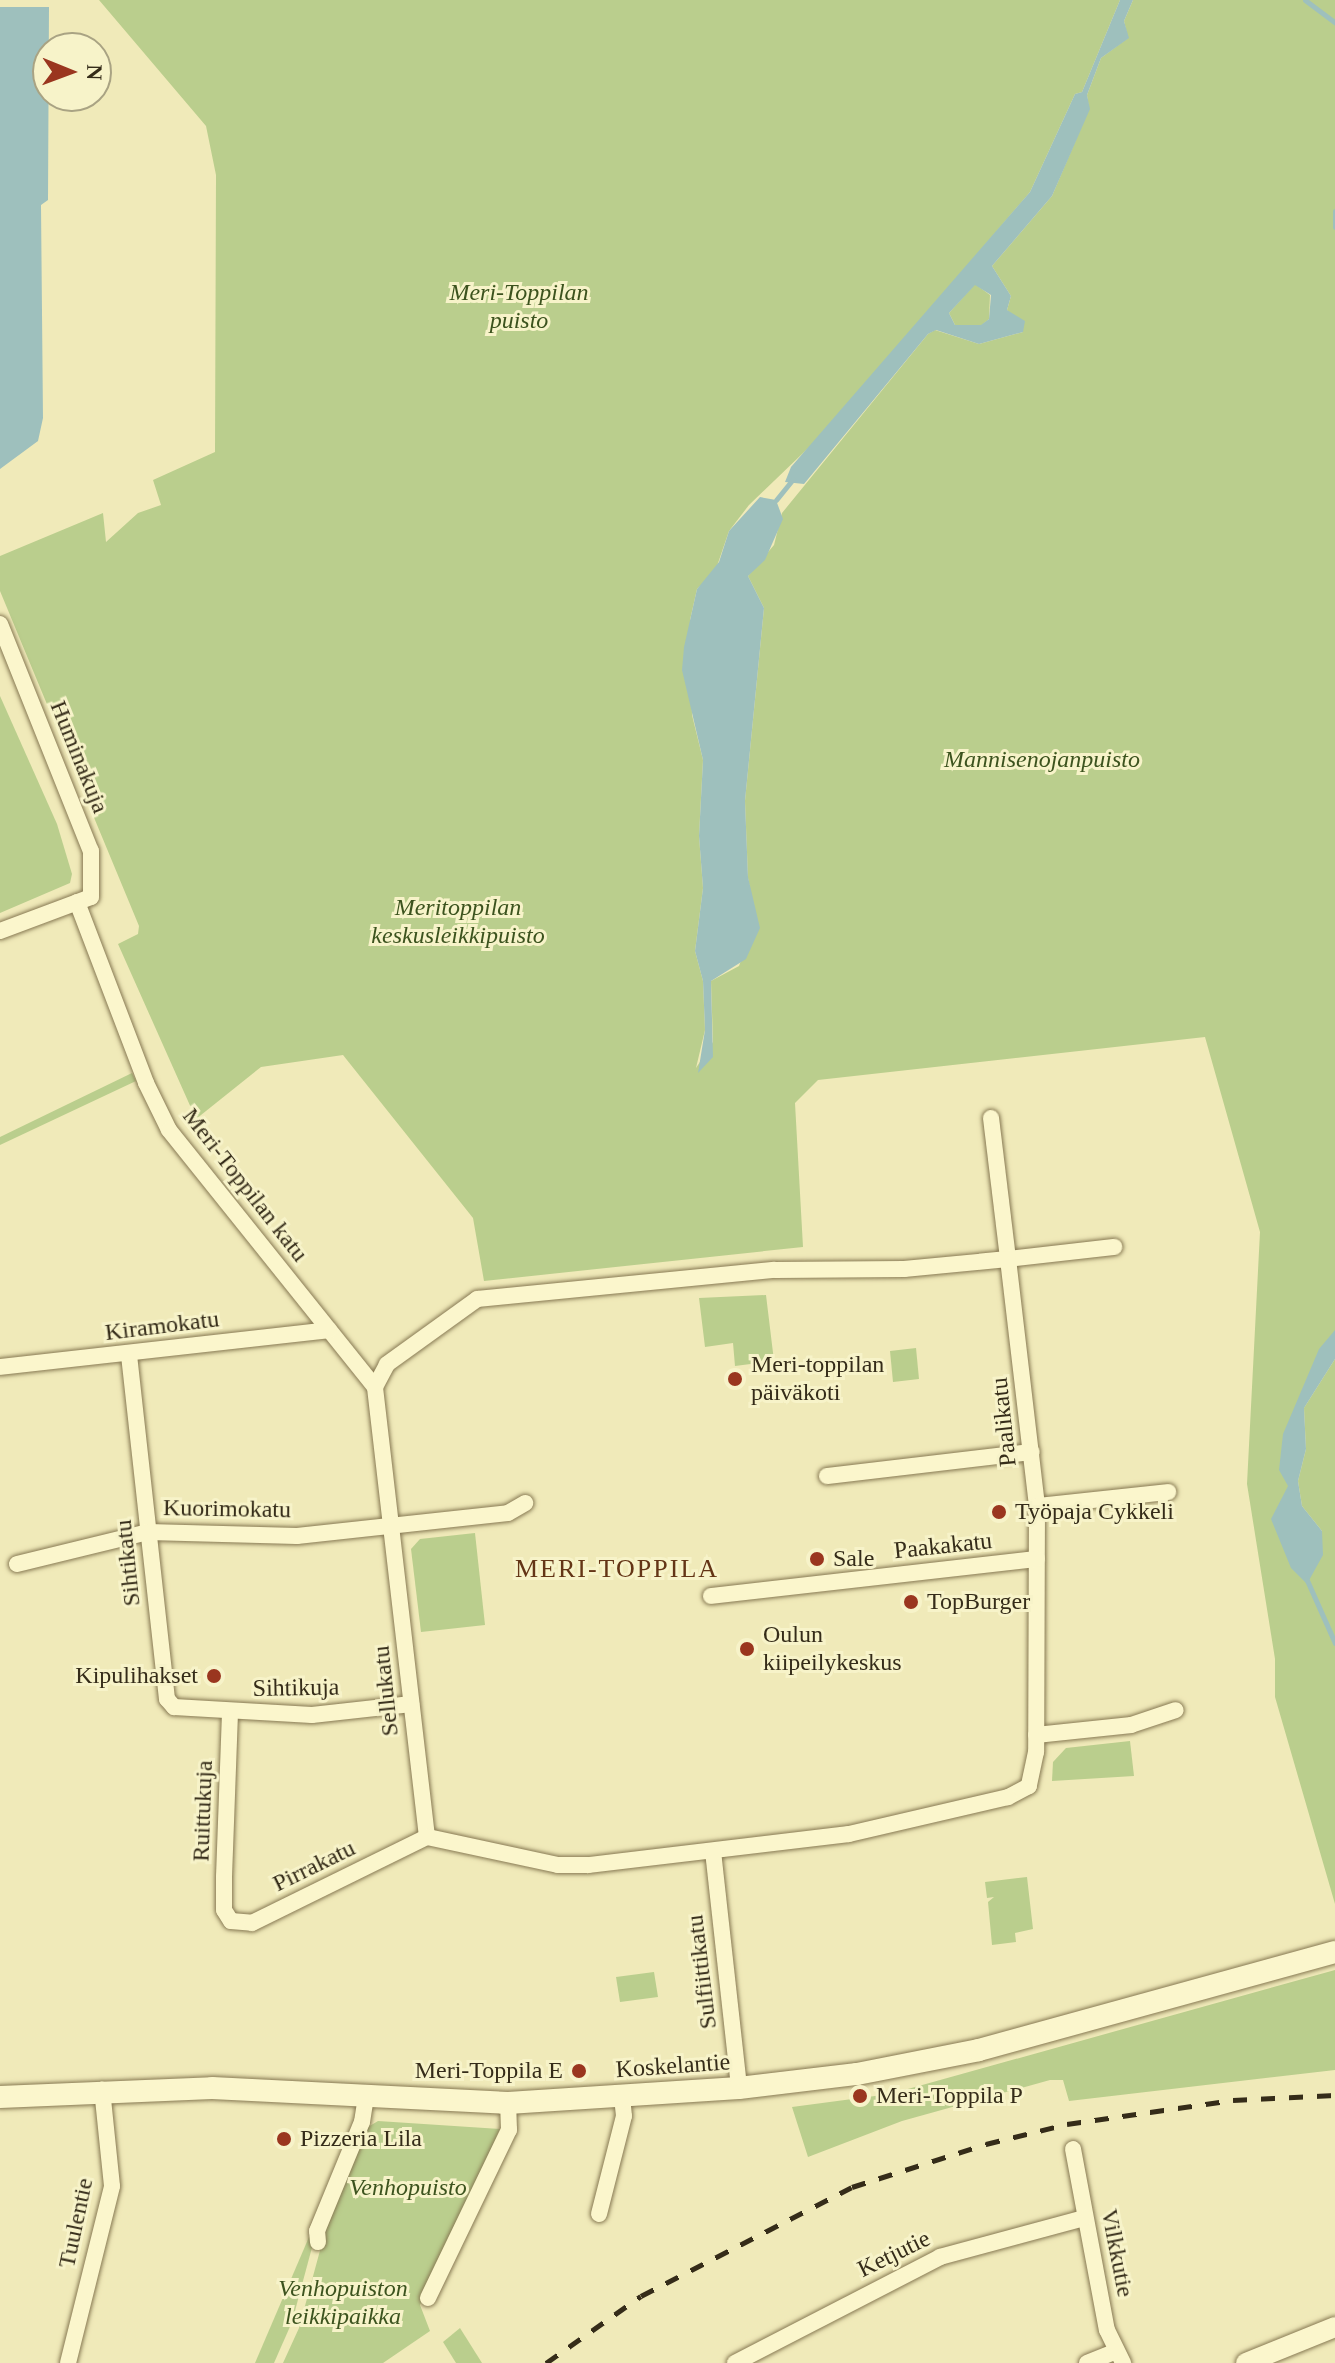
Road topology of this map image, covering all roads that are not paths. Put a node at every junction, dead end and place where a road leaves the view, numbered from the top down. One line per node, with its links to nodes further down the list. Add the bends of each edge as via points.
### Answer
1 (0, 624): 2 (street, Huminakuja)
2 (7, 662): 3 (street, Huminakuja, via 91,851 91,897)
3 (77, 902): 4 (street); 8 (street, Meri-Toppilan katu, via 159,1113)
4 (0, 931)
5 (991, 1118): 7 (street, Paalikatu)
6 (1114, 1247): 7 (street)
7 (1008, 1259): 11 (street, via 904,1269 775,1270 477,1299 387,1364); 12 (street, Paalikatu)
8 (329, 1330): 9 (street, Kiramokatu); 11 (street, Meri-Toppilan katu)
9 (129, 1355): 10 (street, Kiramokatu); 18 (street, Sihtikatu)
10 (0, 1367)
11 (375, 1387): 17 (street, Sellukatu)
12 (1032, 1452): 13 (street); 16 (street, Paalikatu)
13 (827, 1476)
14 (1168, 1492): 16 (street)
15 (525, 1503): 17 (street, Kuorimokatu, via 508,1513)
16 (1037, 1506): 19 (street, Paalikatu)
17 (392, 1526): 18 (street, Kuorimokatu, via 297,1536); 22 (street, Sellukatu)
18 (148, 1532): 20 (street, Kuorimokatu); 24 (street, Sihtikatu, via 167,1699 186,1711)
19 (1037, 1559): 21 (street, Paakakatu); 25 (street, Paalikatu)
20 (17, 1564)
21 (711, 1596)
22 (411, 1704): 24 (street, Sihtikuja, via 312,1715); 26 (street, Sellukatu)
23 (1176, 1710): 25 (street, via 1131,1725)
24 (230, 1713): 28 (street, Ruittukuja)
25 (1036, 1735): 27 (street, Paalikatu, via 1033,1778 1015,1794 849,1834)
26 (427, 1837): 27 (street, via 558,1865); 28 (street, Pirrakatu, via 252,1923 231,1921)
27 (713, 1851): 30 (street, Sulfiittikatu)
28 (224, 1910)
29 (1335, 1952): 30 (main road, Koskelantie, via 979,2050 857,2074)
30 (739, 2088): 33 (main road, Koskelantie)
31 (102, 2090): 32 (main road, Koskelantie, via 212,2088); 34 (main road, Koskelantie); 44 (street, Tuulentie, via 112,2186)
32 (366, 2096): 35 (main road, Koskelantie); 39 (street, via 362,2122 317,2231)
33 (622, 2096): 35 (main road, Koskelantie); 37 (street, via 624,2116)
34 (0, 2097)
35 (508, 2103): 40 (street, via 509,2130)
36 (1073, 2149): 38 (street, Vilkkutie)
37 (599, 2214)
38 (1085, 2218): 42 (street, Ketjutie, via 940,2257); 43 (street, Vilkkutie, via 1107,2330)
39 (318, 2242)
40 (428, 2298)
41 (1335, 2327): 48 (street)
42 (765, 2346): 45 (street, Ketjutie); 46 (street)
43 (1120, 2357): 47 (street)
44 (68, 2363)
45 (735, 2363)
46 (772, 2363)
47 (1087, 2363)
48 (1246, 2363)

